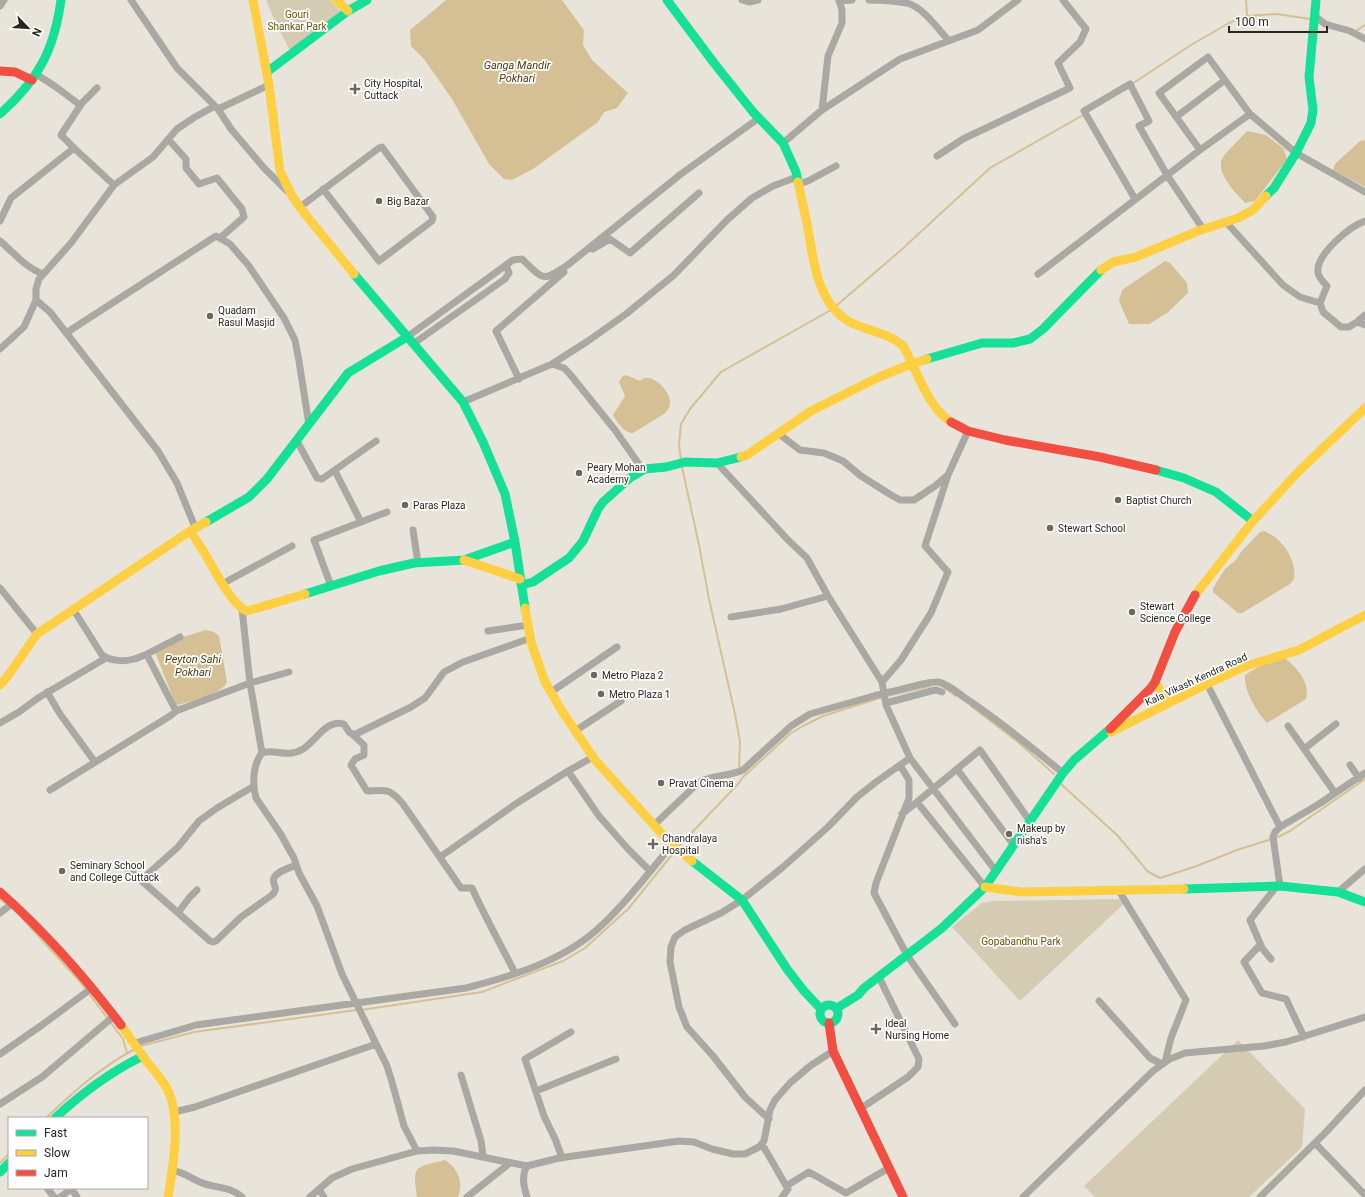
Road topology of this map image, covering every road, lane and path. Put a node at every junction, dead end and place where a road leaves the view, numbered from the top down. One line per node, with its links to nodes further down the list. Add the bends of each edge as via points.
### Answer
1 (4, 0): 16 (street)
2 (61, 0): 23 (street, via 52,44)
3 (131, 0): 28 (street, via 177,68)
4 (253, 0): 22 (street)
5 (336, 0): 17 (street)
6 (367, 0): 17 (street)
7 (667, 0): 33 (street)
8 (742, 0): 9 (street)
9 (758, 0)
10 (852, 0): 15 (street)
11 (869, 0): 20 (street, via 914,6)
12 (1018, 0): 20 (street, via 978,30)
13 (1063, 0): 39 (street, via 1086,29 1080,42 1058,63 1070,88 963,139)
14 (1316, 0): 18 (street)
15 (839, 1): 29 (street, via 842,23 828,56)
16 (0, 6)
17 (348, 12): 22 (street)
18 (1314, 16): 19 (street, via 1325,24 1350,31); 38 (street, via 1310,56 1313,110 1311,123)
19 (1365, 39)
20 (949, 41): 29 (street, via 900,59)
21 (0, 71): 23 (street)
22 (267, 72): 25 (street)
23 (34, 77): 27 (street, via 56,87); 30 (street, via 13,103)
24 (1225, 80): 31 (street); 32 (street); 32 (street, via 1208,57 1159,93)
25 (269, 85): 28 (street); 47 (street, via 280,171)
26 (97, 88): 27 (street)
27 (80, 105): 36 (street, via 61,135)
28 (217, 108): 34 (street, via 195,117 177,129); 47 (street, via 264,168)
29 (822, 110): 35 (street)
30 (0, 114)
31 (1250, 114): 37 (street); 38 (street)
32 (1176, 117): 37 (street)
33 (759, 118): 35 (street); 56 (street, via 681,174 551,276 539,275 522,259 513,260)
34 (168, 140): 43 (street, via 153,157); 54 (street, via 186,159 186,168 199,184 217,178 242,209 244,217)
35 (783, 143): 42 (street)
36 (74, 148): 43 (street); 51 (street, via 11,198)
37 (1200, 150): 41 (street)
38 (1296, 153): 45 (street); 52 (street, via 1274,188 1253,210)
39 (937, 156)
40 (836, 166): 42 (street, via 808,181)
41 (1167, 175): 48 (street); 48 (street, via 1139,126 1149,120 1130,84 1084,111); 53 (street)
42 (798, 180): 68 (street, via 773,186 752,198 655,291); 69 (street, via 813,261 830,304 837,313 858,326 888,336 903,346)
43 (114, 185): 57 (street)
44 (323, 189): 44 (street, via 382,147 432,217 432,221 379,261); 49 (street)
45 (1365, 192)
46 (699, 193): 70 (street, via 630,253 610,240 589,251 496,331)
47 (292, 196): 49 (street)
48 (1135, 199): 58 (street)
49 (300, 207): 65 (street)
50 (1365, 220): 60 (street, via 1326,251 1318,266 1318,275 1327,286)
51 (0, 221)
52 (1226, 222): 53 (street); 60 (street, via 1283,285 1300,297)
53 (1203, 229): 69 (street, via 1136,257 1113,262 1102,269 1044,329 1030,339 1013,343 982,343)
54 (220, 238): 64 (street, via 216,236); 73 (street, via 230,244 249,266 284,318 295,340)
55 (0, 241): 57 (street, via 35,271)
56 (506, 265): 65 (street); 66 (street, via 509,273 505,279)
57 (43, 274): 59 (street, via 36,289)
58 (1038, 274)
59 (36, 300): 64 (street, via 50,312); 67 (street, via 24,327)
60 (1320, 303): 62 (street, via 1323,312 1341,327 1349,327)
61 (1365, 315): 62 (street)
62 (1357, 322): 63 (street)
63 (1365, 325)
64 (66, 333): 85 (street, via 158,451 177,483)
65 (407, 337): 66 (street); 73 (street, via 348,373)
66 (413, 344): 71 (street)
67 (0, 349)
68 (552, 364): 70 (street); 79 (street, via 564,368 569,373)
69 (911, 364): 74 (street, via 936,408 949,421); 75 (street, via 810,412)
70 (519, 379): 71 (street)
71 (463, 402): 87 (street, via 505,494)
72 (1365, 408): 83 (street, via 1299,471)
73 (309, 425): 76 (street)
74 (968, 431): 81 (street); 83 (street, via 1132,464 1184,478 1216,492)
75 (779, 434): 78 (street, via 747,455); 81 (street, via 800,450 824,453 843,461 861,476 900,500 914,500)
76 (297, 441): 80 (street, via 317,478 322,479); 85 (street, via 249,497)
77 (376, 441): 80 (street)
78 (717, 463): 79 (street, via 685,462); 95 (street, via 807,558)
79 (643, 470): 91 (street, via 603,502 583,541 569,558 533,582)
80 (335, 471): 84 (street)
81 (948, 475): 109 (street, via 925,546 948,572 931,613 901,660)
82 (387, 512): 84 (street)
83 (1254, 521): 110 (street, via 1196,593 1175,632)
84 (361, 522): 93 (street, via 314,540)
85 (192, 529): 92 (street); 96 (street)
86 (413, 530): 90 (street)
87 (515, 542): 89 (street); 91 (street)
88 (292, 546): 92 (street)
89 (464, 560): 90 (street); 91 (street)
90 (418, 563): 93 (street)
91 (521, 582): 100 (street)
92 (222, 584): 97 (street)
93 (331, 586): 97 (street, via 260,608 247,611)
94 (0, 588): 102 (street)
95 (828, 596): 99 (street, via 781,609); 109 (street)
96 (73, 609): 102 (street); 107 (street, via 102,656)
97 (242, 609): 111 (street)
98 (1365, 615): 112 (street, Kala Vikash Kendra Road, via 1299,650 1246,666)
99 (731, 617)
100 (528, 625): 101 (street); 104 (street)
101 (488, 631)
102 (37, 634): 113 (street)
103 (180, 636): 106 (street)
104 (531, 638): 115 (street, via 545,682); 126 (street, via 463,662 444,672 425,698 412,707)
105 (617, 646): 115 (street)
106 (145, 655): 107 (street, via 122,661); 121 (street)
107 (106, 658): 114 (street)
108 (289, 672): 111 (street)
109 (882, 682): 117 (street)
110 (1155, 682): 119 (street); 127 (street)
111 (250, 683): 121 (street); 129 (street)
112 (1207, 684): 119 (street, Kala Vikash Kendra Road); 147 (street)
113 (0, 685)
114 (47, 692): 122 (street); 132 (street)
115 (551, 692): 125 (street)
116 (942, 692): 120 (street, via 936,690)
117 (884, 693): 120 (street); 137 (street, via 932,682 944,684 990,714); 146 (street, via 810,714 791,726 743,770 698,783)
118 (621, 701): 125 (street)
119 (1171, 702): 127 (street, Kala Vikash Kendra Road)
120 (886, 703): 131 (street)
121 (176, 711): 132 (street)
122 (0, 723)
123 (1336, 724): 128 (street)
124 (1288, 726): 128 (street)
125 (575, 731): 130 (street)
126 (352, 734): 129 (street, via 339,722 329,726 303,749 285,754 268,751); 150 (street, via 364,745 364,755 355,759 352,765 358,778 368,791 387,790 394,794)
127 (1102, 737): 137 (street, via 1074,760)
128 (1304, 749): 142 (street)
129 (262, 753): 139 (street, via 254,773)
130 (593, 757): 136 (street); 146 (street)
131 (910, 758): 133 (street); 140 (street)
132 (95, 762): 141 (street)
133 (900, 765): 144 (street, via 909,780 908,798); 164 (street, via 857,797 828,827)
134 (1350, 765): 138 (street)
135 (957, 769): 140 (street); 145 (street, via 980,750); 148 (street)
136 (568, 771): 150 (street); 155 (street, via 599,816)
137 (1063, 773): 145 (street)
138 (1362, 775): 142 (street)
139 (254, 786): 151 (street, via 256,798 287,845); 156 (street, via 199,821 178,847)
140 (934, 789): 143 (street); 154 (street)
141 (50, 790)
142 (1335, 794): 147 (street)
143 (917, 802): 144 (street); 158 (street)
144 (902, 814): 170 (street, via 874,893)
145 (1030, 820): 148 (street)
146 (654, 825): 149 (street)
147 (1280, 827): 157 (street, via 1273,837)
148 (1013, 844): 154 (street)
149 (674, 846): 155 (street); 164 (street)
150 (440, 857): 172 (street, via 461,888 472,888)
151 (296, 865): 168 (street, via 278,873 274,877 276,891 241,917 216,941 210,941); 176 (street, via 317,906 339,967)
152 (128, 868): 156 (street)
153 (1365, 869): 163 (street)
154 (995, 870): 158 (street); 160 (street)
155 (650, 871): 172 (street, via 602,926 574,947)
156 (141, 880): 168 (street)
157 (1278, 886): 161 (street); 163 (street); 169 (street, via 1250,920)
158 (985, 888): 160 (street); 170 (street)
159 (198, 890): 168 (street)
160 (1005, 890): 161 (street)
161 (1118, 891): 191 (street, via 1186,1000)
162 (0, 892): 166 (street)
163 (1338, 892): 165 (street)
164 (742, 900): 178 (street, via 787,969); 199 (street, via 675,937 670,962 679,1007 687,1027 714,1056 745,1097)
165 (1365, 902)
166 (13, 903): 167 (street); 174 (street, via 27,915)
167 (0, 913)
168 (178, 913)
169 (1260, 945): 171 (street); 184 (street, via 1244,962 1262,993 1286,999)
170 (908, 955): 173 (street); 182 (street)
171 (1272, 959)
172 (515, 973): 176 (street, via 466,988)
173 (878, 977): 177 (street, via 858,995); 196 (street, via 919,1059 918,1066 908,1077)
174 (92, 988): 179 (street); 188 (street)
175 (1099, 1001): 191 (street, via 1150,1058)
176 (356, 1004): 185 (street, via 196,1025); 186 (street)
177 (837, 1008): 178 (street, via 828,1005); 181 (street, via 837,1018)
178 (821, 1009): 181 (street, via 821,1018)
179 (114, 1016): 185 (street); 195 (street, via 42,1077)
180 (1365, 1017): 184 (street)
181 (829, 1023): 187 (street)
182 (955, 1024)
183 (571, 1032): 194 (street, via 526,1059)
184 (1304, 1037): 191 (street, via 1264,1046 1185,1053)
185 (135, 1044): 189 (street)
186 (376, 1044): 197 (street); 202 (street, via 387,1066 404,1126)
187 (833, 1051): 196 (street); 199 (street, via 790,1083 775,1100)
188 (0, 1054)
189 (143, 1055): 197 (street, via 164,1083 171,1097); 198 (street, via 87,1090)
190 (616, 1059): 194 (street)
191 (1164, 1063): 227 (street, via 1144,1079)
192 (461, 1075): 203 (street, via 481,1141)
193 (1365, 1090): 201 (street)
194 (536, 1092): 204 (street)
195 (0, 1104)
196 (860, 1110): 208 (street)
197 (174, 1112): 209 (street)
198 (56, 1117)
199 (769, 1119): 200 (street)
200 (762, 1144): 204 (street, via 745,1154 733,1154 694,1142 679,1141); 211 (street)
201 (1315, 1144): 214 (street); 228 (street)
202 (417, 1151): 203 (street, via 454,1151); 213 (street, via 352,1168 332,1178)
203 (483, 1156): 205 (street)
204 (562, 1158): 207 (street)
205 (510, 1163): 207 (street); 223 (street)
206 (8, 1164): 210 (street)
207 (527, 1166): 224 (street, via 524,1171)
208 (889, 1168): 215 (street); 226 (street)
209 (174, 1171): 219 (street); 220 (street, via 201,1183 237,1192)
210 (0, 1172)
211 (786, 1186): 215 (street, via 809,1172); 225 (street, via 788,1189)
212 (48, 1189): 216 (street)
213 (320, 1189): 221 (street); 222 (street)
214 (1365, 1194)
215 (847, 1195)
216 (54, 1197)
217 (60, 1197): 218 (street, via 70,1190)
218 (77, 1197)
219 (168, 1197)
220 (242, 1197)
221 (310, 1197)
222 (324, 1197)
223 (467, 1197)
224 (527, 1197)
225 (782, 1197)
226 (902, 1197)
227 (1023, 1197)
228 (1260, 1197)

